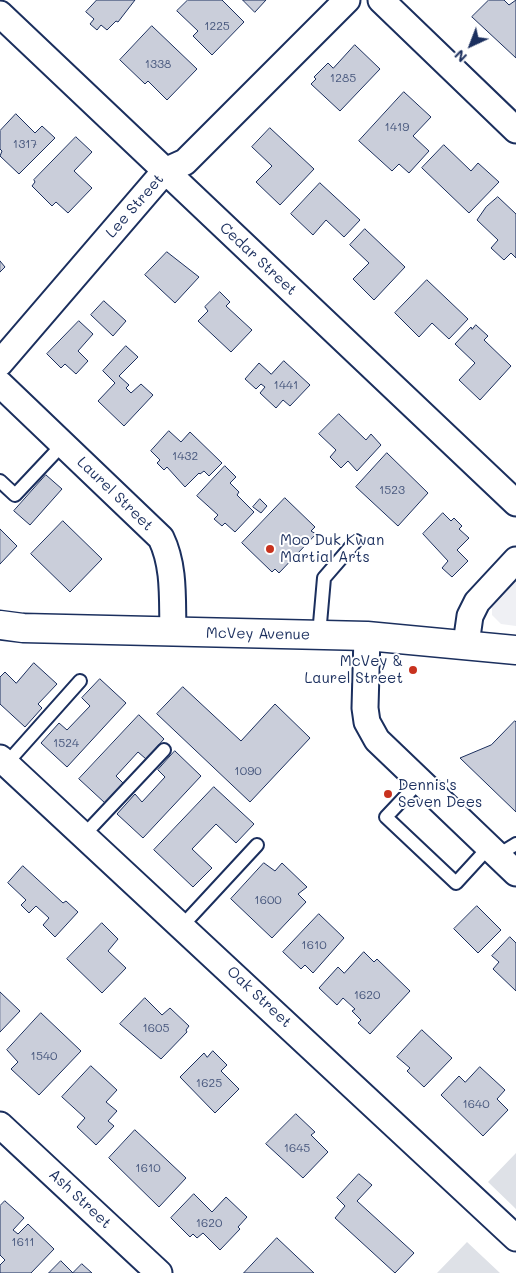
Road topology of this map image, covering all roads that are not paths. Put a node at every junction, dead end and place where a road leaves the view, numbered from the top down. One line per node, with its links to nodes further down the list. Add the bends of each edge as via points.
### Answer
1 (347, 0): 5 (street, Lee Street, via 185,162)
2 (380, 0): 4 (street)
3 (0, 14): 5 (street, Cedar Street)
4 (516, 130)
5 (165, 171): 6 (street, Lee Street); 10 (street, Cedar Street)
6 (0, 363)
7 (0, 384): 8 (street, Laurel Street)
8 (63, 444): 9 (lane, via 15,495); 14 (street, Laurel Street, via 161,538 168,552)
9 (0, 481)
10 (516, 503)
11 (356, 541): 15 (lane, via 324,578)
12 (516, 560): 17 (street, via 477,602 470,616)
13 (0, 625): 14 (main road, McVey Avenue)
14 (173, 632): 15 (main road, McVey Avenue)
15 (319, 635): 16 (main road, McVey Avenue)
16 (367, 636): 17 (main road, McVey Avenue); 22 (street, via 366,722 377,740)
17 (466, 644): 18 (main road, McVey Avenue)
18 (516, 650)
19 (80, 681): 21 (lane)
20 (164, 750): 23 (lane)
21 (3, 761): 23 (street, Oak Street)
22 (420, 781): 25 (street); 25 (lane, via 386,817 456,883)
23 (84, 835): 27 (street, Oak Street)
24 (257, 844): 27 (lane)
25 (501, 849): 26 (street)
26 (516, 873)
27 (182, 926): 29 (street, Oak Street)
28 (0, 1125): 30 (street, Ash Street)
29 (516, 1238)
30 (159, 1273)

